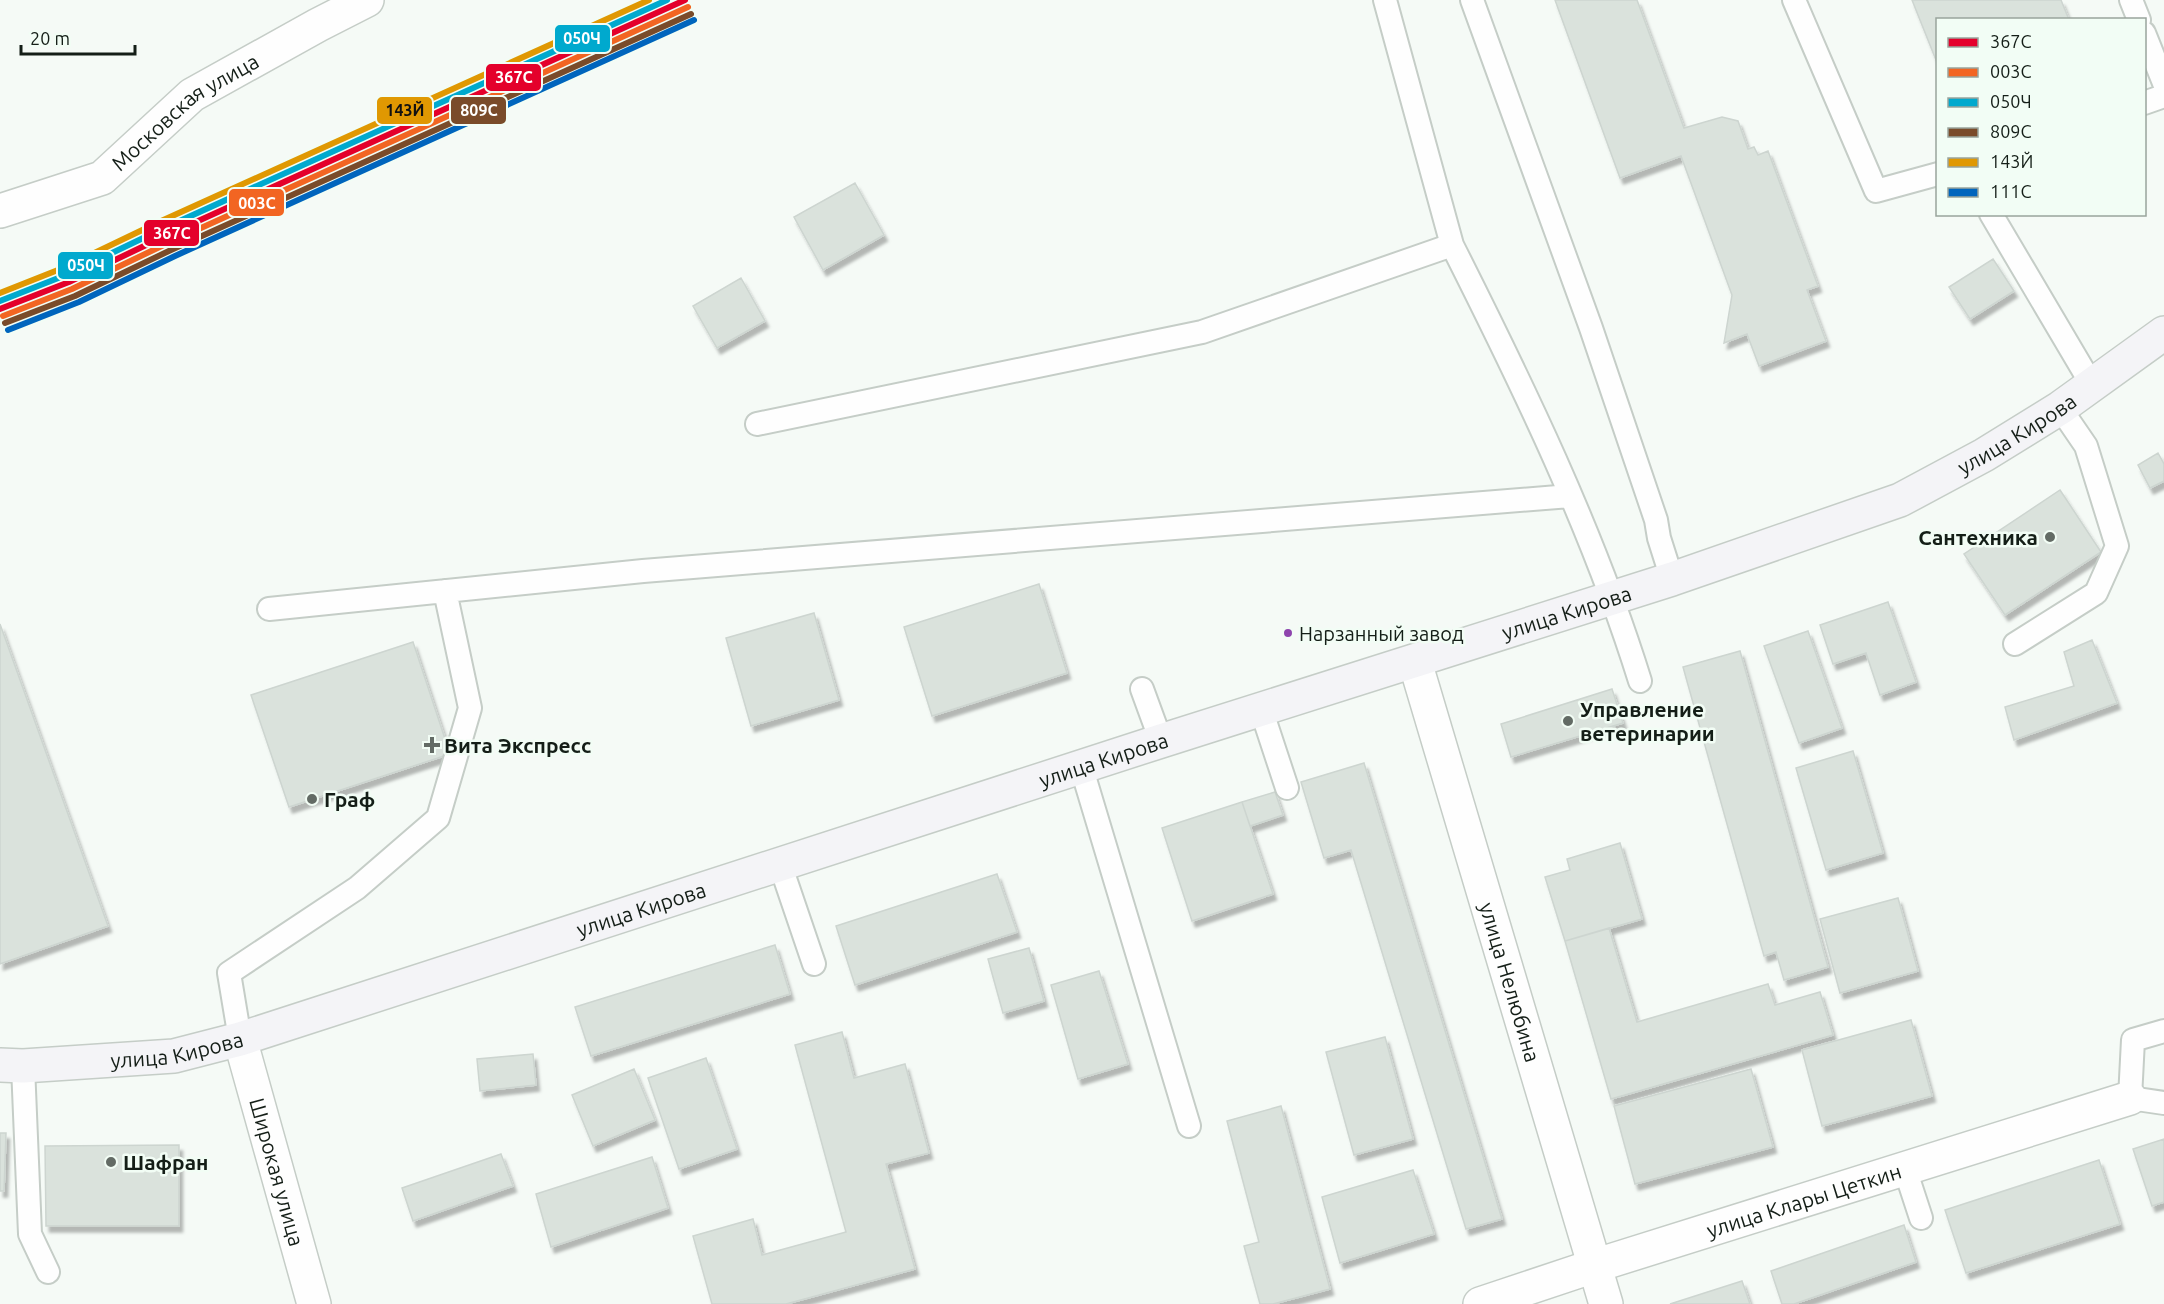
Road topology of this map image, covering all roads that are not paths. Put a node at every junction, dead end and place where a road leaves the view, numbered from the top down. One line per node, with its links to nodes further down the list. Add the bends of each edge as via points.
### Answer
1 (367, 0): 12 (street, Московская улица, via 192,95 102,178)
2 (1385, 0): 14 (lane)
3 (1472, 0): 20 (lane, via 1595,339)
4 (1794, 0): 11 (lane, via 1876,191)
5 (2132, 0): 6 (lane)
6 (2138, 18)
7 (2146, 36): 8 (lane)
8 (2164, 83)
9 (2164, 96): 10 (lane)
10 (2146, 103)
11 (1936, 175)
12 (4, 204)
13 (1992, 216): 16 (lane)
14 (1452, 245): 18 (lane, via 1202,332); 19 (lane, via 1520,381)
15 (2164, 333): 16 (street, улица Кирова)
16 (2092, 385): 17 (street, улица Кирова)
17 (2060, 408): 20 (street, улица Кирова, via 1900,500); 24 (lane, via 2085,446 2117,546 2096,593)
18 (757, 424)
19 (1570, 496): 21 (lane, via 643,571); 22 (lane)
20 (1672, 579): 22 (street, улица Кирова)
21 (445, 591): 23 (lane); 35 (lane, via 470,708 438,818 357,888 229,974)
22 (1612, 598): 25 (street, улица Кирова); 26 (lane)
23 (269, 609)
24 (2015, 644)
25 (1415, 662): 28 (street, улица Кирова); 42 (street, улица Нелюбина)
26 (1640, 681)
27 (1143, 689): 29 (lane)
28 (1262, 709): 29 (street, улица Кирова); 31 (lane)
29 (1161, 741): 30 (street, улица Кирова)
30 (1081, 766): 32 (street, улица Кирова); 39 (lane)
31 (1287, 788)
32 (780, 864): 33 (lane); 35 (street, улица Кирова)
33 (814, 964)
34 (2164, 1031): 37 (lane, via 2133,1040)
35 (240, 1039): 36 (street, улица Кирова, via 174,1056); 44 (street, Широкая улица)
36 (11, 1066): 43 (lane, via 30,1234)
37 (2130, 1098): 38 (lane); 40 (street, улица Клары Цеткин)
38 (2164, 1103)
39 (1189, 1126)
40 (1905, 1169): 41 (lane); 42 (street, улица Клары Цеткин)
41 (1921, 1218)
42 (1594, 1266): 45 (street, улица Клары Цеткин); 46 (street, улица Нелюбина)
43 (48, 1272)
44 (314, 1304)
45 (1480, 1304)
46 (1606, 1304)

